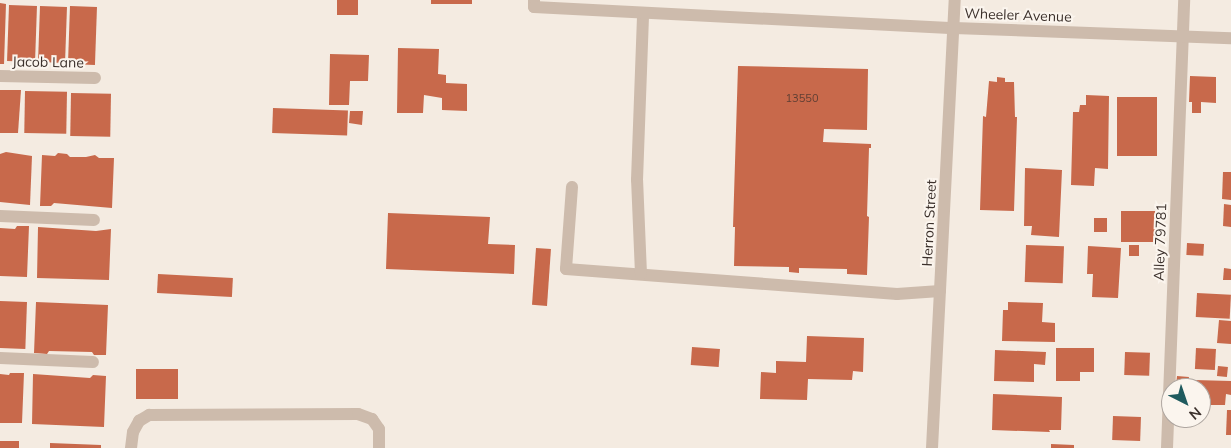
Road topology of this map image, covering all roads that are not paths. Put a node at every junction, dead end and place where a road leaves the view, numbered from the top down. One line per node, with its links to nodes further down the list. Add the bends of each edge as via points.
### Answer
1 (955, 0): 5 (street, Herron Street)
2 (1184, 0): 6 (street, Alley 79781)
3 (534, 4): 4 (street, Wheeler Avenue)
4 (643, 13): 5 (street, Wheeler Avenue); 13 (street, via 636,180)
5 (954, 28): 6 (street, Wheeler Avenue); 14 (street, Herron Street)
6 (1183, 37): 7 (street, Wheeler Avenue); 20 (street, Alley 79781)
7 (1231, 38)
8 (0, 76): 9 (street, Jacob Lane)
9 (95, 78)
10 (572, 187): 13 (street, via 566,269)
11 (0, 216): 12 (street)
12 (94, 220)
13 (641, 274): 14 (street, via 897,294)
14 (940, 291): 19 (street, Herron Street)
15 (0, 358): 16 (street)
16 (93, 362)
17 (131, 448): 18 (street, via 133,432 139,421 149,415 358,414 372,419 379,429)
18 (379, 448)
19 (932, 448)
20 (1167, 448)

